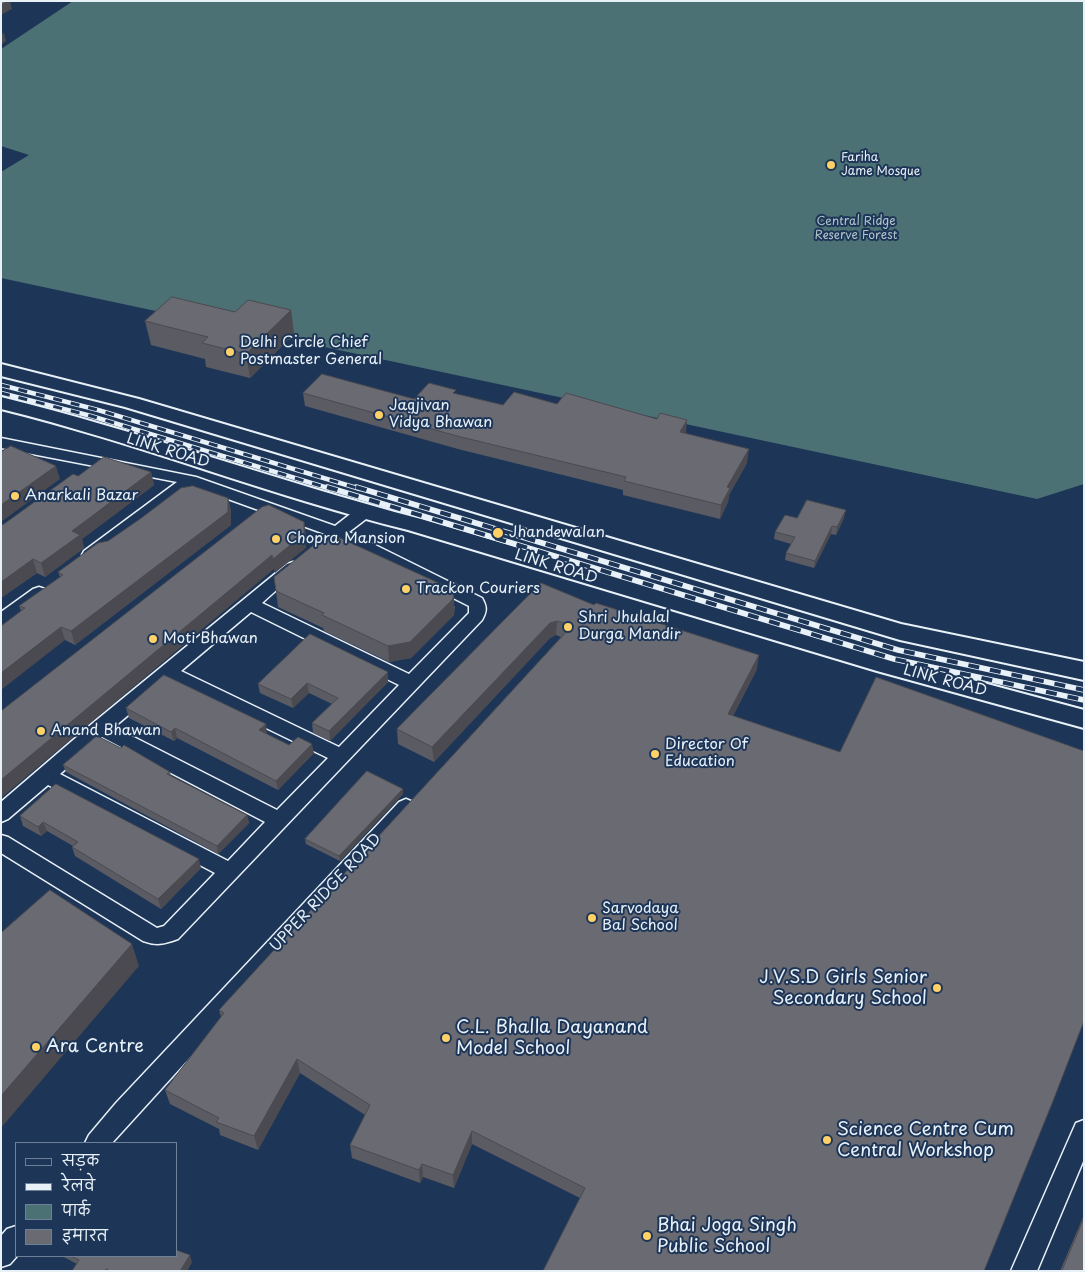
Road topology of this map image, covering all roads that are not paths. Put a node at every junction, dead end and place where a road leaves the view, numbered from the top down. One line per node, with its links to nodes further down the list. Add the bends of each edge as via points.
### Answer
1 (1, 370): 15 (main road, via 198,423 900,632)
2 (1, 403): 8 (main road, LINK ROAD, via 74,421)
3 (1, 443): 4 (street)
4 (100, 461): 5 (street); 6 (street)
5 (84, 472)
6 (190, 480): 7 (street); 11 (street)
7 (266, 508): 9 (street); 10 (street)
8 (364, 512): 10 (street); 18 (main road, LINK ROAD, via 886,665)
9 (250, 520)
10 (336, 532): 13 (street); 17 (street, via 476,602 478,606 476,616)
11 (80, 562)
12 (48, 586): 14 (street)
13 (250, 604): 16 (street); 17 (street)
14 (1, 621)
15 (1084, 671)
16 (167, 672): 19 (street); 20 (street)
17 (411, 683): 20 (street)
18 (1084, 719)
19 (100, 728): 21 (street); 24 (street)
20 (341, 756): 24 (street)
21 (46, 775): 23 (street); 26 (street)
22 (422, 789): 28 (street, UPPER RIDGE ROAD)
23 (1, 814)
24 (279, 820): 26 (street)
25 (1, 843): 26 (street, via 157,937 170,933)
26 (231, 872)
27 (1084, 1131): 31 (street)
28 (98, 1142)
29 (15, 1239): 30 (street)
30 (1, 1255)
31 (1024, 1271)

